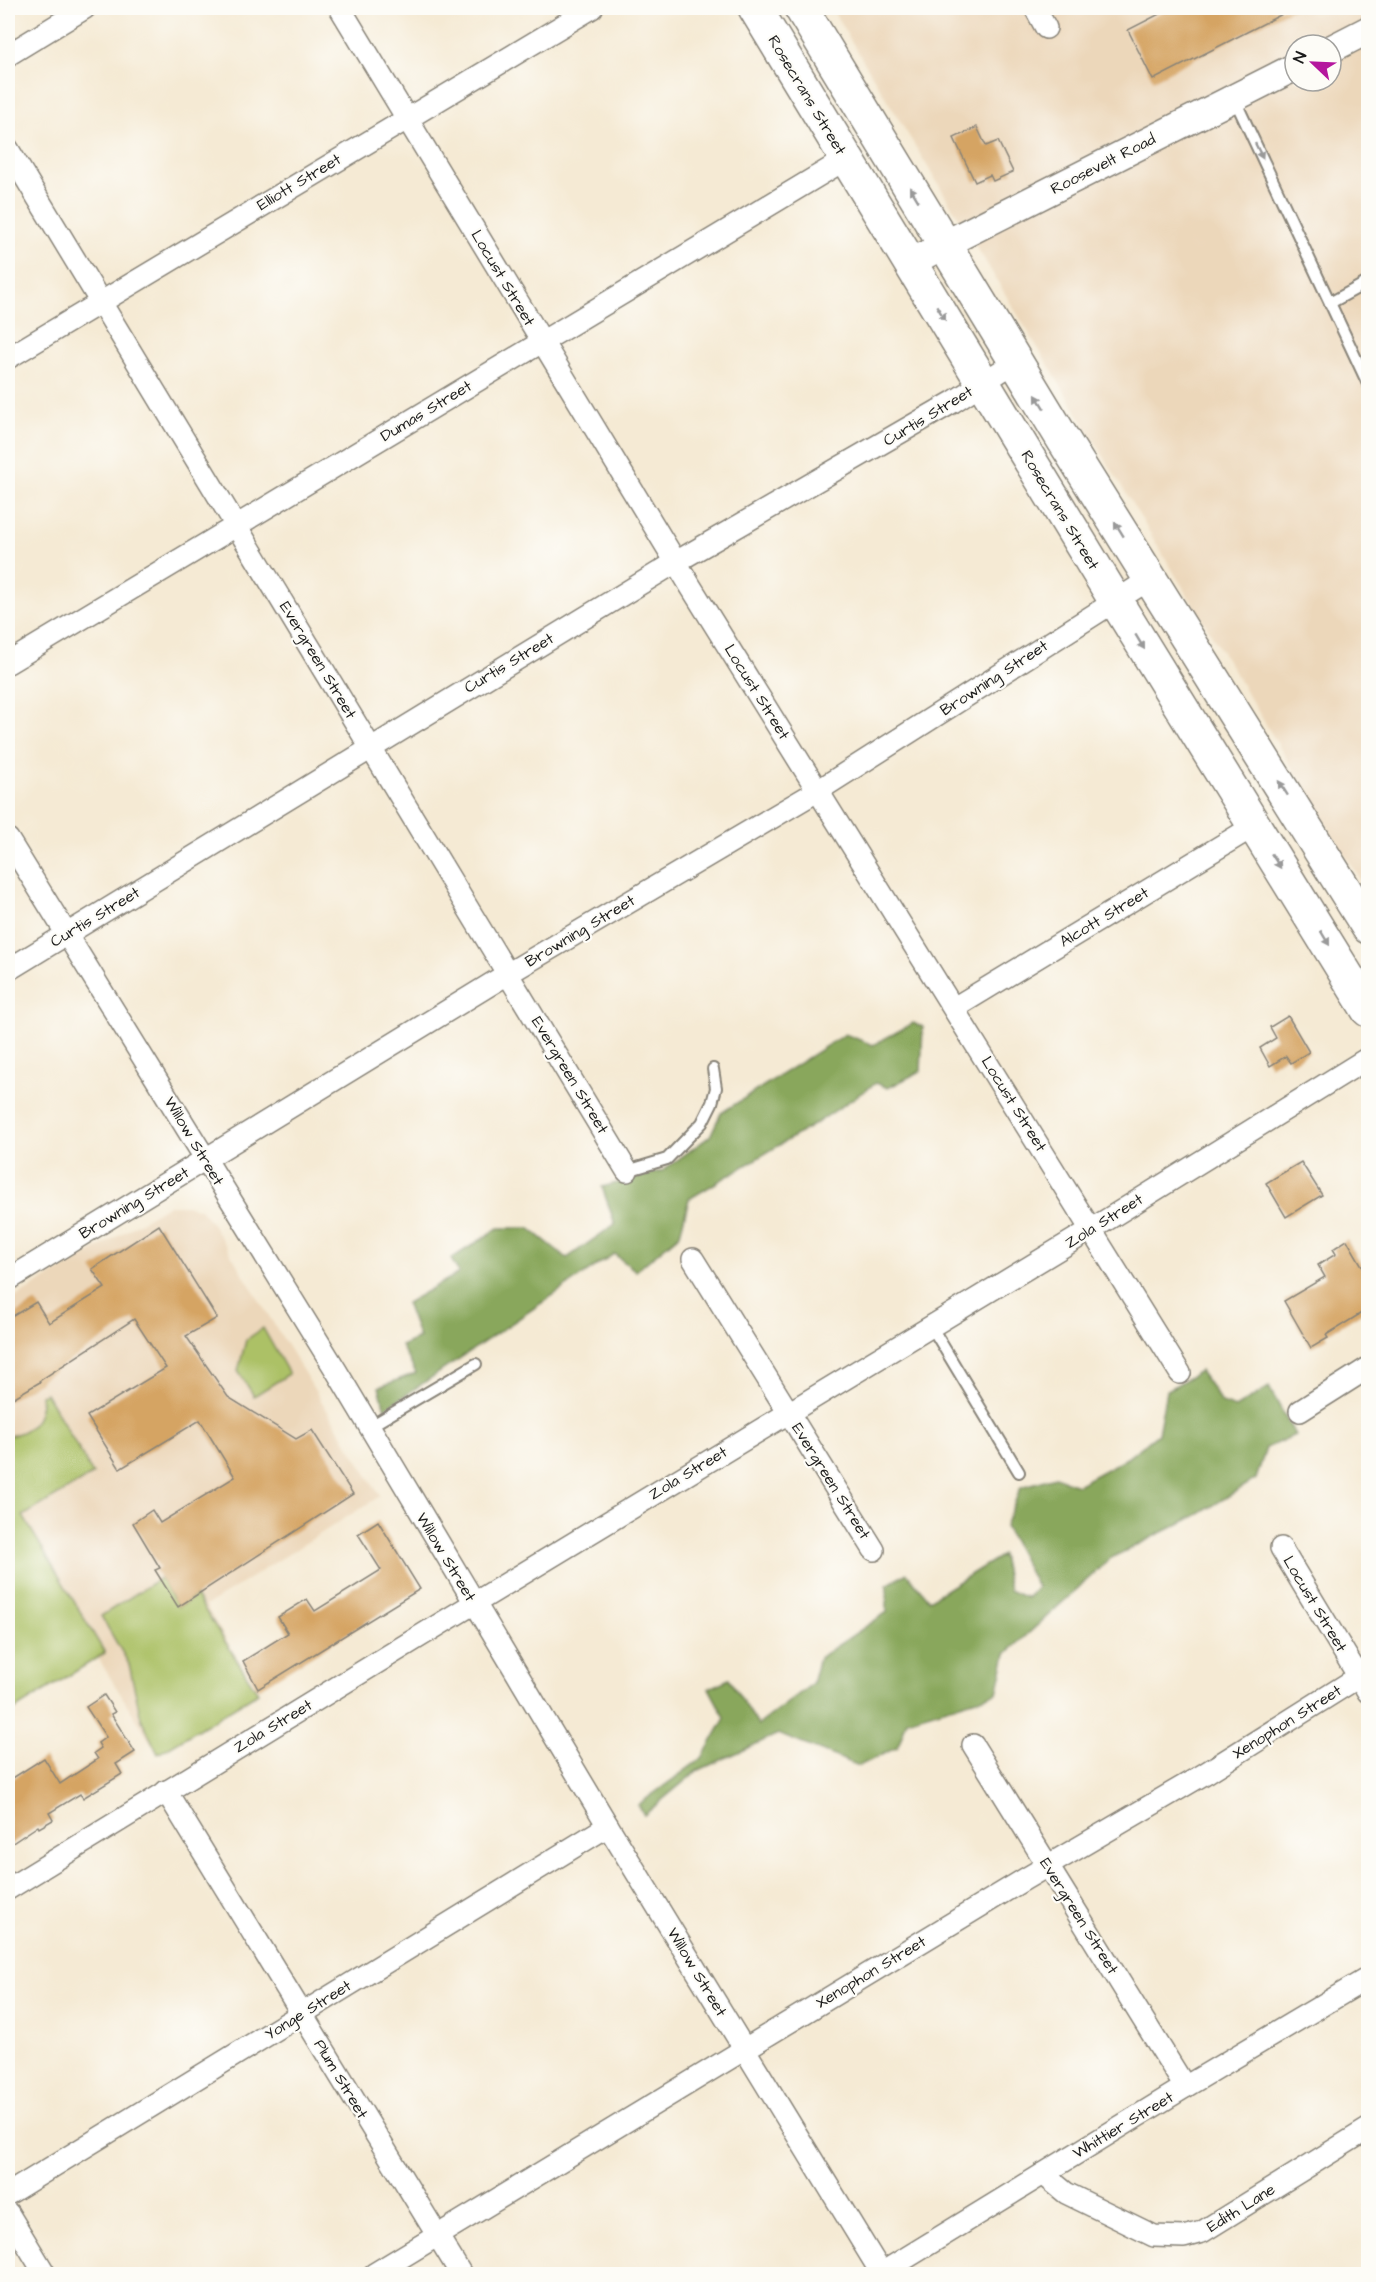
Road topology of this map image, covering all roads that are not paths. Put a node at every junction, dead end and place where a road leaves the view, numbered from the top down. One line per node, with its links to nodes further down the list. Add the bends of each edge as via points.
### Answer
1 (85, 8): 10 (street)
2 (340, 8): 13 (street, Locust Street)
3 (592, 8): 13 (street, Elliott Street)
4 (755, 8): 15 (main road, Rosecrans Street)
5 (801, 8): 16 (main road, one-way to 5)
6 (1035, 8): 7 (street)
7 (1046, 28)
8 (1368, 30): 9 (street)
9 (1343, 43)
10 (8, 55)
11 (1283, 73): 12 (street, Roosevelt Road)
12 (1234, 98): 16 (street, Roosevelt Road); 20 (lane, one-way to 20)
13 (406, 118): 19 (street, Elliott Street); 21 (street, Locust Street)
14 (8, 149): 19 (street, Evergreen Street)
15 (846, 159): 17 (main road, Rosecrans Street); 21 (street, Dumas Street)
16 (945, 244): 17 (street, Roosevelt Road); 23 (main road)
17 (911, 263): 24 (main road, Rosecrans Street, one-way to 24)
18 (1368, 282): 20 (lane)
19 (99, 303): 22 (street, Elliott Street); 26 (street, Evergreen Street)
20 (1330, 303): 25 (lane)
21 (542, 341): 26 (street, Dumas Street); 27 (street, Locust Street)
22 (8, 358)
23 (1015, 362): 24 (street, Curtis Street); 28 (main road, one-way to 23)
24 (982, 383): 27 (street, Curtis Street); 29 (main road, Rosecrans Street)
25 (1368, 384)
26 (236, 526): 30 (street, Dumas Street); 31 (street, Evergreen Street)
27 (676, 562): 31 (street, Curtis Street); 32 (street, Locust Street)
28 (1150, 579): 29 (street, Browning Street); 35 (main road, one-way to 28)
29 (1115, 600): 32 (street, Browning Street); 33 (main road, Rosecrans Street, one-way to 33)
30 (8, 663)
31 (371, 747): 36 (street, Curtis Street); 38 (street, Evergreen Street)
32 (819, 790): 38 (street, Browning Street); 39 (street, Locust Street)
33 (1254, 826): 39 (street, Alcott Street); 40 (main road, Rosecrans Street, one-way to 40)
34 (8, 839): 36 (street, Willow Street)
35 (1368, 927)
36 (66, 934): 37 (street, Curtis Street); 43 (street, Willow Street)
37 (8, 970)
38 (509, 973): 43 (street, Browning Street); 44 (street, Evergreen Street)
39 (954, 1008): 45 (street, Locust Street)
40 (1368, 1010)
41 (1368, 1058): 45 (street, Zola Street)
42 (713, 1069): 44 (lane, via 716,1088 702,1123 667,1159)
43 (205, 1161): 47 (street, Browning Street); 54 (street, Willow Street)
44 (627, 1171)
45 (1092, 1229): 48 (street, Zola Street); 51 (street, Locust Street)
46 (693, 1260): 53 (street, Evergreen Street)
47 (8, 1280)
48 (931, 1326): 53 (street, Zola Street); 55 (lane)
49 (476, 1364): 54 (lane)
50 (1368, 1368): 52 (street)
51 (1180, 1373)
52 (1300, 1411)
53 (788, 1413): 57 (street, Evergreen Street); 58 (street, Zola Street)
54 (369, 1427): 58 (street, Willow Street)
55 (1019, 1472)
56 (1281, 1548): 59 (street, Locust Street)
57 (874, 1550)
58 (473, 1604): 61 (street, Zola Street); 62 (street, Willow Street)
59 (1366, 1680): 63 (street, Xenophon Street)
60 (973, 1745): 63 (street, Evergreen Street)
61 (166, 1791): 64 (street, Zola Street); 66 (street, Plum Street)
62 (608, 1826): 66 (street, Yonge Street); 67 (street, Willow Street)
63 (1048, 1865): 67 (street, Xenophon Street); 68 (street, Evergreen Street)
64 (8, 1889)
65 (1366, 1984): 68 (street, Whittier Street)
66 (302, 2014): 71 (street, Yonge Street); 73 (street, Plum Street)
67 (744, 2049): 73 (street, Xenophon Street); 77 (street, Willow Street)
68 (1185, 2087): 70 (street, Whittier Street)
69 (1368, 2129): 70 (street, Edith Lane, via 1202,2232 1184,2237 1154,2236 1066,2193)
70 (1043, 2174): 77 (street, Whittier Street)
71 (8, 2194)
72 (8, 2213): 74 (street)
73 (437, 2236): 75 (street, Xenophon Street); 76 (street, Plum Street)
74 (45, 2274)
75 (374, 2274)
76 (461, 2274)
77 (881, 2274)

